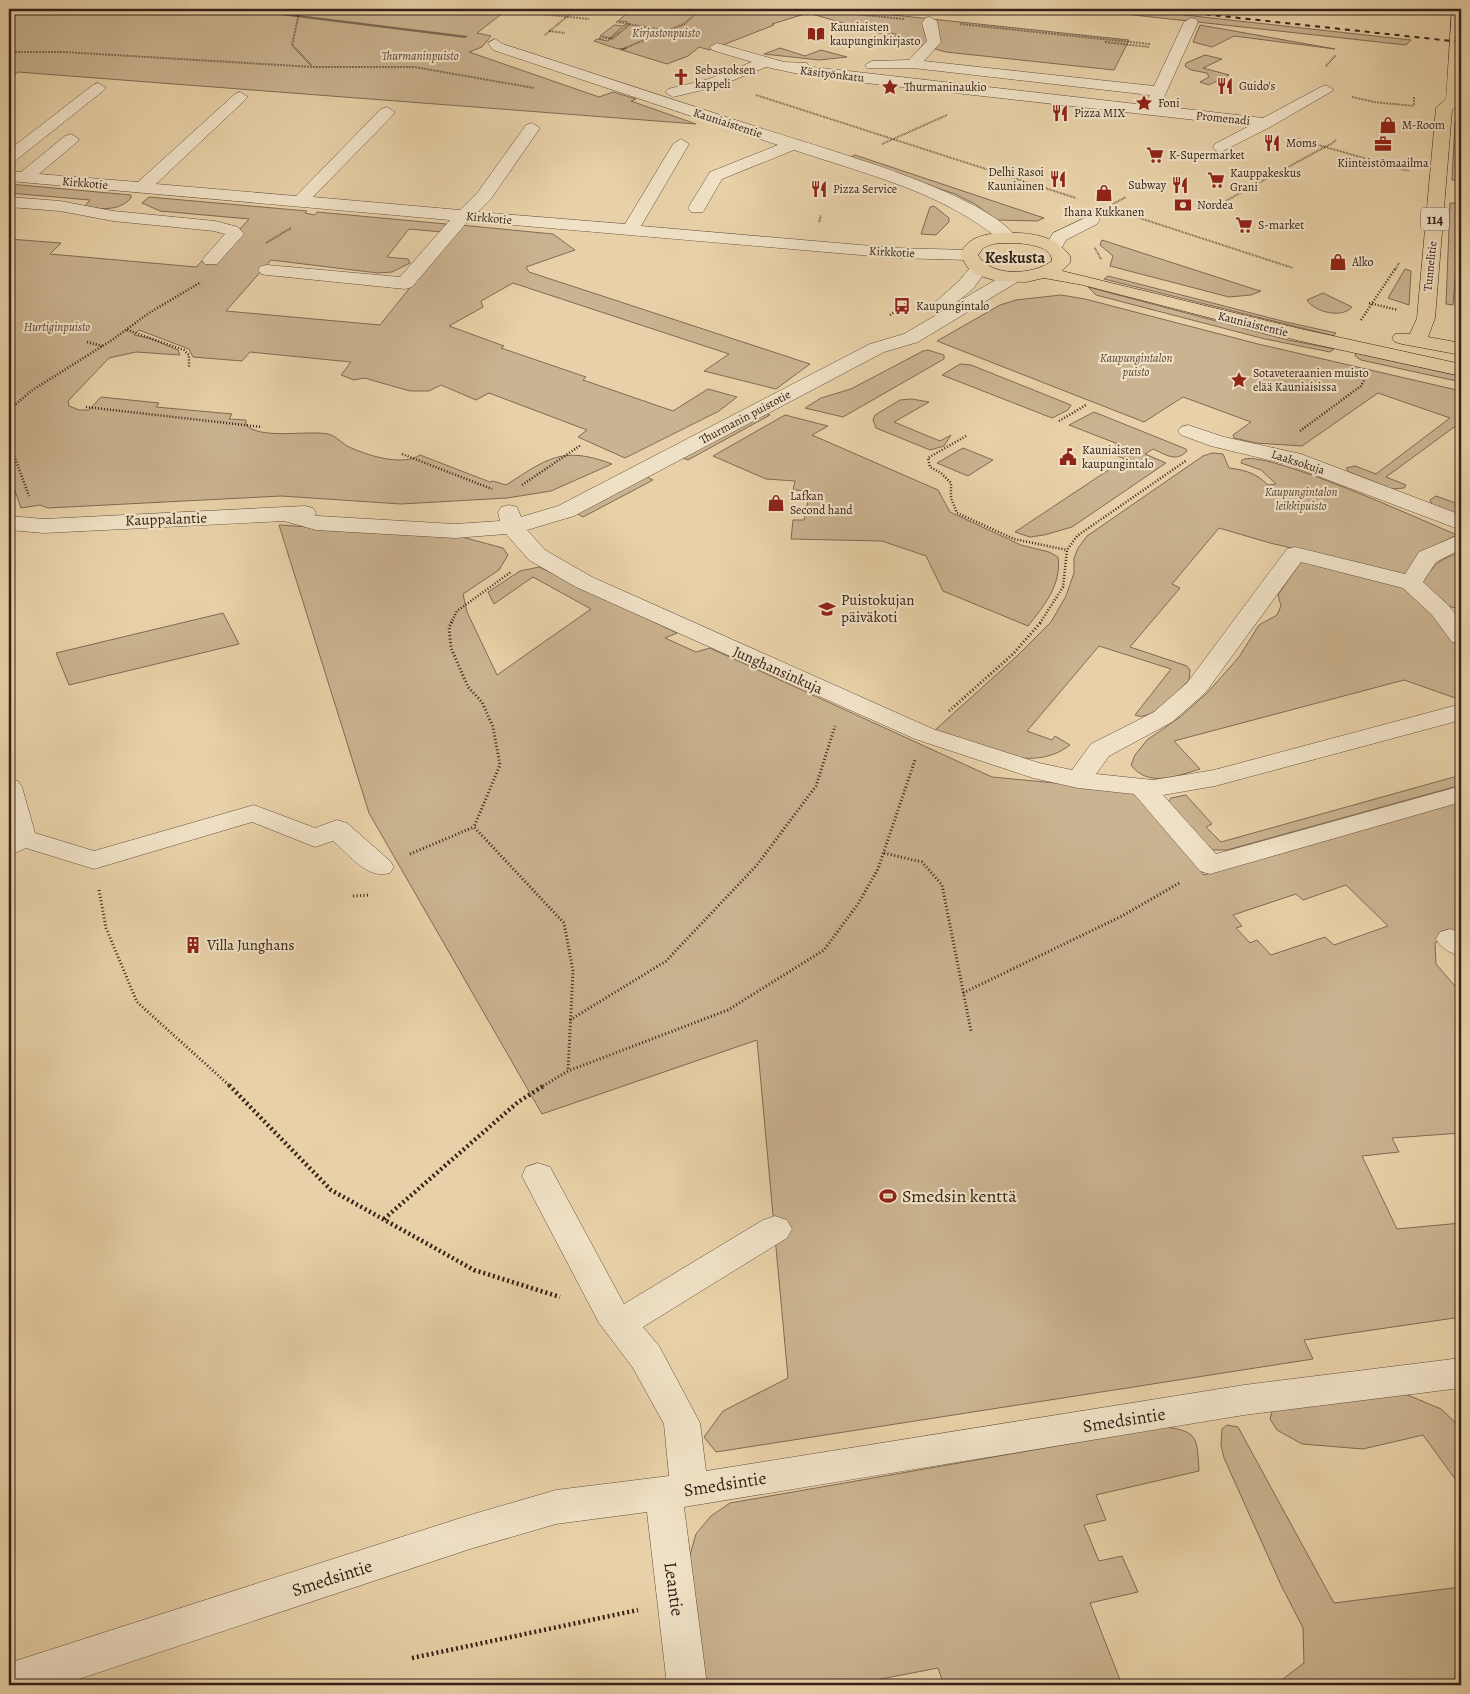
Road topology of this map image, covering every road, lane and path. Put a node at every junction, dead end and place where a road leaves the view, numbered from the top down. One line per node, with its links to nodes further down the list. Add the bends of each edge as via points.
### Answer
1 (494, 9): 5 (path)
2 (700, 9): 11 (path, via 684,24)
3 (1459, 9): 33 (main road, Tunnelitie)
4 (300, 10): 23 (path, via 292,45)
5 (589, 19)
6 (930, 21): 22 (street, via 934,42)
7 (616, 22): 9 (path)
8 (1191, 22): 17 (street)
9 (630, 24): 11 (path); 13 (path, via 612,39)
10 (549, 31): 12 (path)
11 (669, 31): 16 (path); 18 (path)
12 (565, 33)
13 (599, 38)
14 (496, 43): 43 (street, Kauniaistentie, via 498,47)
15 (1142, 46): 17 (path, via 1105,41)
16 (716, 47): 21 (street)
17 (1180, 48): 31 (street)
18 (620, 50)
19 (867, 50): 22 (street)
20 (9, 52): 23 (path, via 64,52)
21 (765, 62): 24 (street); 25 (street)
22 (913, 64): 24 (street); 31 (street)
23 (313, 67): 27 (path, via 426,68)
24 (783, 67): 29 (street, Käsityönkatu)
25 (716, 87): 30 (street); 40 (path)
26 (98, 88): 46 (street)
27 (538, 89)
28 (1326, 90): 34 (path, via 1374,102); 37 (street, Promenadi)
29 (982, 91): 35 (street, Käsityönkatu); 40 (path, via 964,107)
30 (673, 92)
31 (1159, 92): 35 (street)
32 (240, 97): 52 (street)
33 (1458, 103): 84 (main road, Tunnelitie / 114, via 1444,108 1426,318)
34 (1414, 106)
35 (1150, 110): 37 (street, Promenadi)
36 (387, 112): 54 (street)
37 (1262, 125): 44 (street, Promenadi); 45 (path)
38 (532, 128): 61 (street, via 484,196)
39 (70, 139): 50 (street)
40 (892, 139): 47 (path); 53 (path)
41 (1336, 140): 45 (path, bridge)
42 (681, 144): 65 (street)
43 (793, 144): 47 (street, Kauniaistentie); 59 (street, via 716,176)
44 (1221, 147)
45 (1322, 148): 49 (path); 57 (path)
46 (9, 158)
47 (838, 160): 58 (street, Kauniaistentie, via 906,182)
48 (1409, 167): 49 (path)
49 (1409, 171): 51 (path)
50 (16, 177): 52 (street, Kirkkotie)
51 (1408, 178)
52 (146, 188): 54 (street, Kirkkotie); 62 (street)
53 (1076, 198)
54 (300, 201): 56 (street, Kirkkotie)
55 (9, 202): 62 (street, via 60,206)
56 (318, 203): 61 (street, Kirkkotie); 69 (path, via 307,219)
57 (1220, 204)
58 (962, 205): 67 (street, Kauniaistentie); 72 (street, via 971,227)
59 (697, 208)
60 (1113, 210): 66 (path)
61 (464, 215): 65 (street, Kirkkotie); 76 (street, via 405,283)
62 (122, 217): 73 (street, via 215,226 232,231 235,234)
63 (1091, 220): 71 (street, via 1059,237)
64 (1181, 226): 66 (path)
65 (630, 230): 72 (street, Kirkkotie, via 895,253)
66 (1175, 230): 70 (path)
67 (1008, 238): 71 (main road, Kauniaistentie, via 1035,240); 72 (main road, Kauniaistentie, via 989,240)
68 (1224, 240): 70 (path)
69 (266, 244)
70 (1218, 244): 75 (path)
71 (1058, 252): 77 (main road, via 1061,263); 84 (main road, Kauniaistentie, via 1110,274 1262,313)
72 (974, 256): 78 (main road, Kauniaistentie, via 994,274); 88 (street, Thurmanin puistotie, via 966,285 940,307 893,332)
73 (210, 260)
74 (1400, 262): 81 (path, via 1381,292)
75 (1293, 268)
76 (267, 270)
77 (1046, 273): 78 (main road, Kauniaistentie); 89 (main road, Kauniaistentie, via 1300,335)
78 (1013, 276): 88 (street, Thurmanin puistotie, via 911,338)
79 (207, 278): 83 (path)
80 (917, 297): 82 (path, via 894,310)
81 (1369, 303)
82 (885, 322)
83 (127, 330): 86 (path); 90 (path, via 184,350 189,355)
84 (1416, 340): 87 (main road, Kauniaistentie); 89 (main road)
85 (86, 342): 86 (path)
86 (103, 346): 95 (path, via 31,391)
87 (1460, 346): 89 (main road)
88 (877, 348): 107 (street, Thurmanin puistotie, via 566,512)
89 (1424, 360): 91 (main road, Kauniaistentie)
90 (189, 367)
91 (1461, 370)
92 (1369, 372): 103 (path, via 1361,386)
93 (1086, 405): 96 (path)
94 (86, 407): 97 (path)
95 (9, 410)
96 (1059, 421)
97 (262, 427)
98 (1188, 431): 101 (street, Laaksokuja)
99 (966, 436): 111 (path, via 928,458 930,467 947,474 953,484 952,506 957,513 1014,539)
100 (9, 442): 106 (path)
101 (1218, 442): 103 (street, Laaksokuja); 111 (path, via 1077,536)
102 (581, 445): 105 (path)
103 (1271, 453): 108 (street, Laaksokuja, via 1292,458)
104 (402, 454): 107 (path)
105 (519, 487)
106 (32, 504)
107 (507, 510): 109 (street, Kauppalantie, via 455,531 316,523 289,515); 112 (street, Junghansinkuja)
108 (1461, 523)
109 (12, 527)
110 (1461, 541): 113 (street, via 1427,557)
111 (1067, 550): 117 (path, via 1063,587 1047,615 1012,654)
112 (537, 555): 115 (street, Junghansinkuja, via 584,582); 122 (path, via 457,611 449,627 450,648 468,687 482,702 493,727 500,765)
113 (1411, 583): 114 (street, via 1440,610); 118 (street, via 1294,554 1196,688 1163,718 1100,750)
114 (1461, 636)
115 (844, 699): 117 (street, Junghansinkuja); 129 (path, via 816,786 757,865 666,960)
116 (1461, 712): 120 (street, Junghansinkuja, via 1216,778)
117 (924, 734): 118 (street, Junghansinkuja, via 1033,770); 124 (path)
118 (1078, 780): 120 (street, Junghansinkuja)
119 (9, 787): 123 (street)
120 (1142, 787): 126 (street)
121 (1461, 794): 126 (street)
122 (474, 827): 127 (path); 129 (path, via 564,923 573,971)
123 (16, 843): 125 (street)
124 (884, 853): 128 (path, via 922,862 942,885); 131 (path, via 858,904 824,950 728,1010)
125 (94, 860): 127 (street, via 254,813 315,838 337,829); 133 (path, via 106,928 137,1002 216,1073 331,1190)
126 (1210, 865): 128 (path, via 1122,916)
127 (380, 867)
128 (964, 993): 130 (path)
129 (570, 1020): 131 (path)
130 (971, 1031)
131 (568, 1071): 133 (path, via 518,1102)
132 (538, 1176): 135 (street, Leantie)
133 (384, 1220): 135 (path, via 474,1270)
134 (775, 1229): 135 (street)
135 (615, 1318): 137 (street, Leantie, via 646,1357 682,1423)
136 (1461, 1373): 137 (street, Smedsintie, via 1244,1400)
137 (677, 1491): 138 (street, Leantie); 140 (street, Smedsintie, via 556,1507 470,1532)
138 (676, 1602): 139 (path); 141 (street, Leantie)
139 (412, 1658)
140 (9, 1683)
141 (687, 1685)

